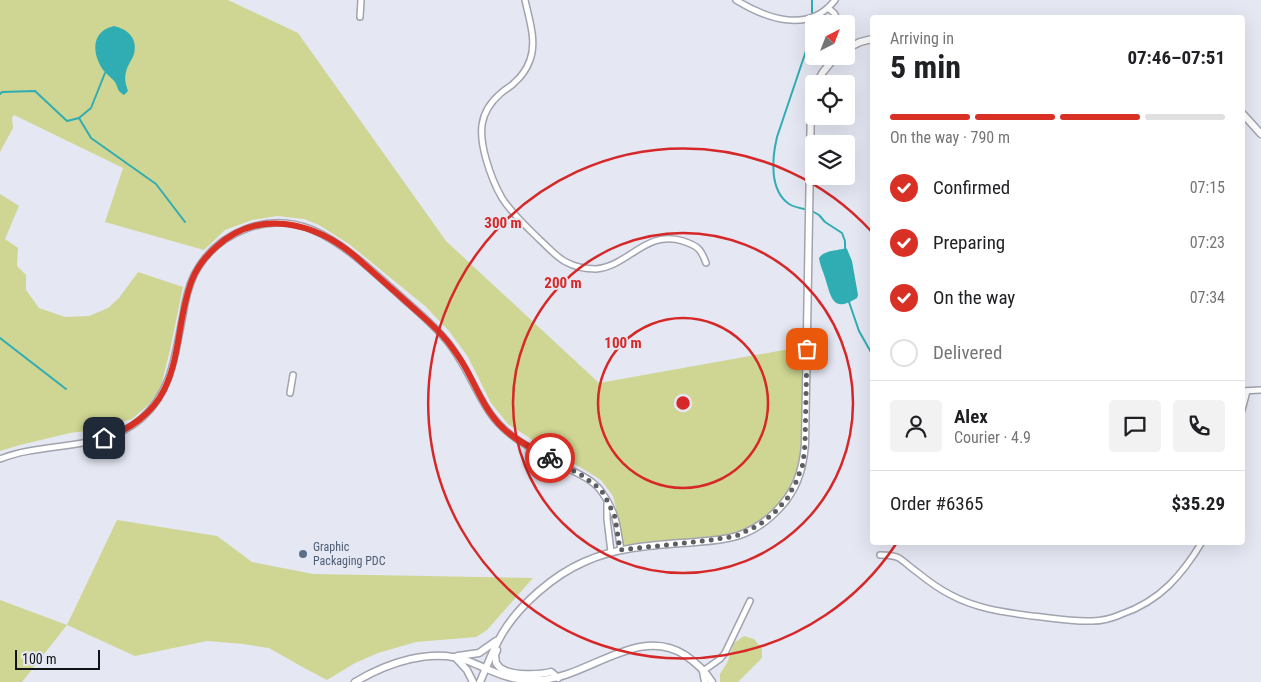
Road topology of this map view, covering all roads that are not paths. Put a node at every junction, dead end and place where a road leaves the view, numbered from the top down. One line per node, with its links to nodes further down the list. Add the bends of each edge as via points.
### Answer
1 (361, 0): 7 (street)
2 (525, 0): 13 (street, via 532,30 530,60 516,82 492,102 481,124 486,159 501,197 516,217 559,257 577,267 593,269 608,266 645,245 665,239 696,246)
3 (736, 0): 5 (street, via 750,9 790,20 810,19)
4 (835, 0): 5 (street)
5 (828, 8): 6 (street)
6 (835, 15)
7 (360, 18)
8 (870, 39): 9 (street)
9 (855, 43)
10 (1245, 116): 12 (street)
11 (811, 125): 21 (street, via 805,444 803,464 796,482 774,513 741,535)
12 (1261, 134)
13 (706, 264)
14 (293, 375): 17 (street)
15 (1261, 390): 16 (street)
16 (1245, 391)
17 (290, 393)
18 (0, 458): 19 (street, via 22,451 104,438 140,420 157,401 169,379 186,296 204,260 220,243 236,233 255,226 295,224 313,230 354,255 447,340 487,409 502,428 522,443 592,481)
19 (608, 503): 21 (street, via 615,517); 22 (street)
20 (1200, 545): 23 (street, via 1176,579 1148,602 1132,611 1094,621 1072,621 979,607 941,590 898,558)
21 (620, 550): 22 (street)
22 (611, 552): 25 (street, via 582,562 557,577 530,600)
23 (880, 555)
24 (750, 601): 28 (street, via 726,653)
25 (499, 639): 26 (street, via 479,653); 27 (street); 29 (street, via 495,655 502,670 519,674 551,672)
26 (453, 656): 27 (street); 30 (street, via 430,656 403,662); 31 (street, via 467,670)
27 (486, 669): 29 (street, via 522,680); 32 (street)
28 (703, 671): 29 (street, via 682,653 652,646 632,648); 33 (street); 34 (street)
29 (558, 678)
30 (356, 682)
31 (473, 682)
32 (480, 682)
33 (705, 682)
34 (712, 682)

